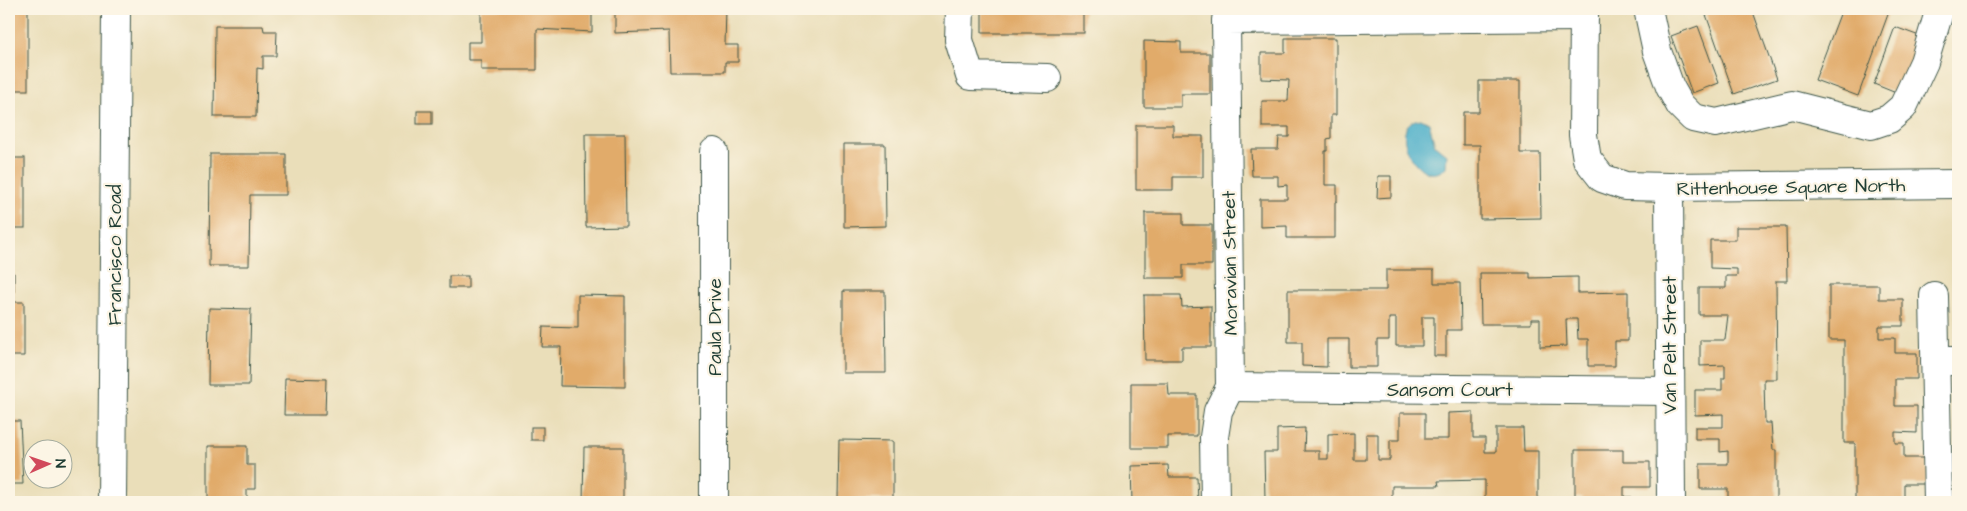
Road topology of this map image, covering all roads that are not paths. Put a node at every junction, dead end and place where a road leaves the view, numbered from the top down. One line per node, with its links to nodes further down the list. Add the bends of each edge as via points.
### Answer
1 (116, 9): 14 (street, Francisco Road)
2 (960, 9): 6 (street, via 959,40 970,76)
3 (1648, 9): 4 (street, via 1657,51 1670,87 1680,105 1693,118 1716,123 1792,105 1871,125 1889,119 1903,107 1924,62)
4 (1940, 9)
5 (1584, 13): 9 (street, Rittenhouse Square North, via 1583,135 1587,159 1602,178 1625,186); 12 (street, Moravian Street, via 1226,20)
6 (1047, 78)
7 (714, 152): 15 (street, Paula Drive)
8 (1958, 184): 9 (street, Rittenhouse Square North)
9 (1668, 187): 13 (street, Van Pelt Street)
10 (1934, 296): 11 (street)
11 (1947, 361): 18 (street)
12 (1230, 387): 13 (street, Sansom Court); 16 (street, Moravian Street, via 1218,411 1214,437)
13 (1669, 391): 17 (street, Van Pelt Street)
14 (112, 502)
15 (714, 502)
16 (1215, 502)
17 (1670, 502)
18 (1938, 502)

